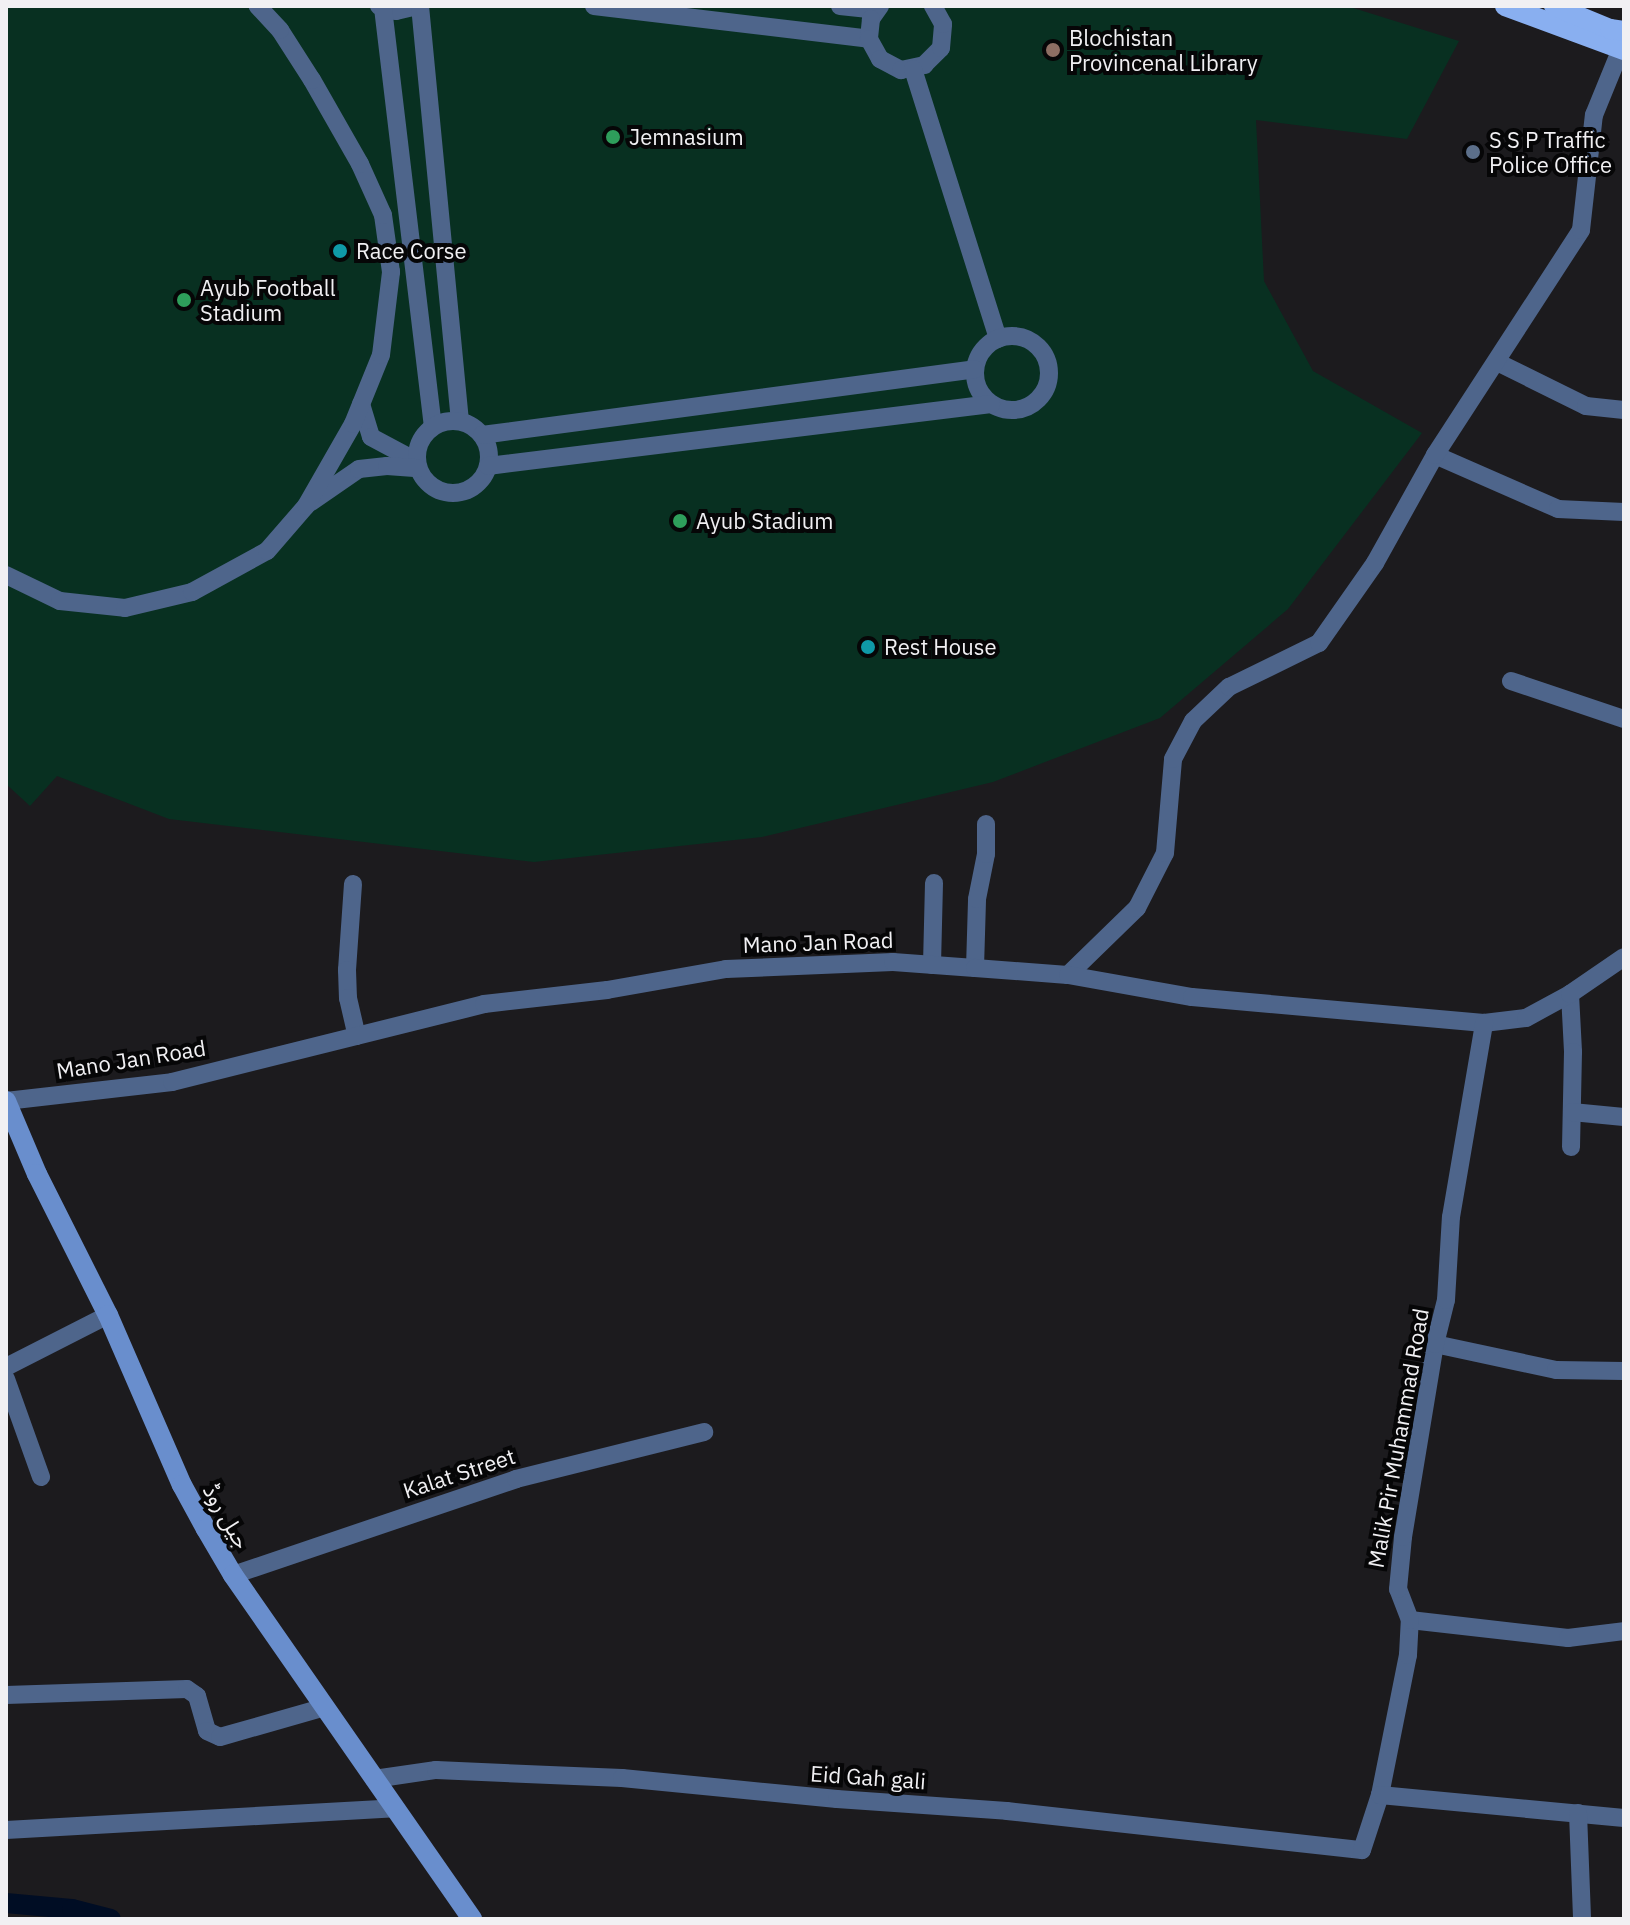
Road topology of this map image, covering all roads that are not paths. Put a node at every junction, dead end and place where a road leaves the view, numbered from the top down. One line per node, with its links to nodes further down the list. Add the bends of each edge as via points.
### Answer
1 (258, 6): 16 (street, via 312,80 383,215 391,272 381,355)
2 (418, 6): 8 (street, via 396,11); 19 (street)
3 (594, 6): 10 (street)
4 (840, 6): 9 (street)
5 (933, 6): 12 (street, via 943,24 941,48)
6 (1505, 6): 11 (main road)
7 (1554, 6): 11 (main road, via 1610,29)
8 (381, 7): 20 (street)
9 (878, 8): 10 (street)
10 (869, 39): 12 (street, via 890,66)
11 (1623, 43): 14 (street, via 1594,115 1581,230)
12 (913, 69): 13 (street)
13 (998, 339): 15 (street, via 982,351); 17 (street, via 1023,338 1034,344 1043,353 1049,377 1038,400 1027,407)
14 (1497, 362): 18 (street, via 1586,406); 22 (street)
15 (975, 369): 17 (street, via 978,389); 21 (street)
16 (361, 404): 23 (street, via 371,437); 25 (street)
17 (991, 404): 24 (street)
18 (1624, 410)
19 (460, 421): 20 (street); 21 (street)
20 (433, 426): 23 (street, via 419,441)
21 (482, 435): 24 (street)
22 (1435, 455): 26 (street, via 1558,509); 36 (street, via 1375,563 1319,643 1229,687 1193,721 1173,759 1165,853 1137,908)
23 (417, 464): 24 (street, via 433,488 457,493 477,484); 25 (street, via 359,469)
24 (488, 466)
25 (306, 506): 27 (street, via 267,551 192,592 125,608 60,601)
26 (1624, 512)
27 (6, 575)
28 (1511, 681): 29 (street)
29 (1624, 719)
30 (986, 824): 35 (street)
31 (934, 883): 34 (street)
32 (353, 884): 39 (street, via 347,970)
33 (1624, 957): 37 (street, Mano Jan Road)
34 (932, 965): 35 (street, Mano Jan Road); 39 (street, Mano Jan Road, via 726,969 484,1004)
35 (975, 968): 36 (street, Mano Jan Road)
36 (1068, 975): 38 (street, Mano Jan Road, via 1192,997)
37 (1570, 994): 38 (street, Mano Jan Road, via 1526,1018); 41 (street)
38 (1484, 1023): 45 (street, Malik Pir Muhammad Road, via 1451,1217 1446,1300)
39 (357, 1036): 40 (street, Mano Jan Road, via 172,1082)
40 (6, 1101): 44 (main road, جیل روڈ)
41 (1572, 1112): 42 (street); 43 (street)
42 (1624, 1117)
43 (1571, 1147)
44 (108, 1315): 46 (street); 51 (main road, جیل روڈ, via 182,1485)
45 (1435, 1344): 47 (street, via 1556,1370); 52 (street, Malik Pir Muhammad Road, via 1398,1589)
46 (6, 1367)
47 (1624, 1371)
48 (6, 1379): 50 (street)
49 (704, 1432): 51 (street, Kalat Street, via 516,1479)
50 (41, 1477)
51 (233, 1575): 55 (main road, جیل روڈ)
52 (1410, 1620): 53 (street, via 1568,1638); 57 (street, Malik Pir Muhammad Road)
53 (1624, 1631)
54 (6, 1695): 55 (street, via 187,1689 197,1696 207,1731 220,1737)
55 (325, 1707): 56 (main road, جیل روڈ)
56 (374, 1779): 58 (main road, جیل روڈ); 62 (street, Eid Gah gali, via 436,1770 622,1778 1025,1813)
57 (1380, 1795): 59 (street); 62 (street, Malik Pir Muhammad Road, via 1365,1845)
58 (394, 1808): 61 (street); 63 (main road, جیل روڈ)
59 (1578, 1813): 60 (street); 64 (street)
60 (1624, 1818)
61 (6, 1830)
62 (1357, 1852)
63 (472, 1919)
64 (1582, 1919)

